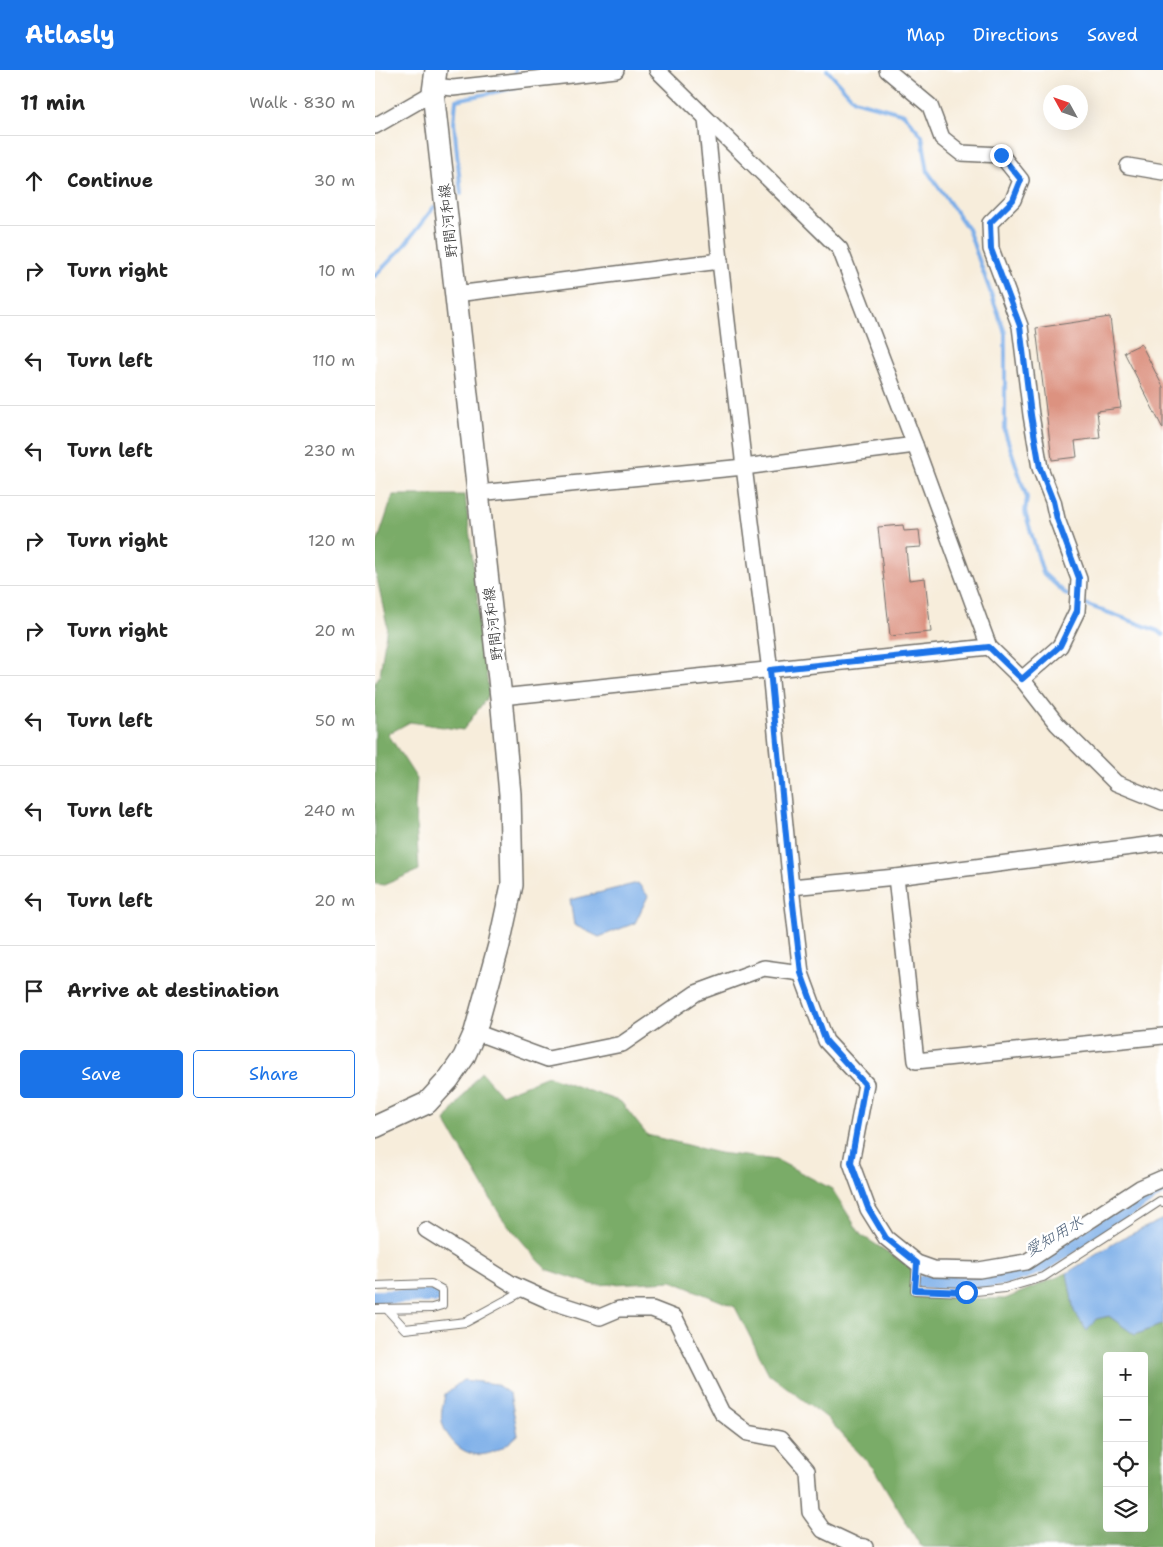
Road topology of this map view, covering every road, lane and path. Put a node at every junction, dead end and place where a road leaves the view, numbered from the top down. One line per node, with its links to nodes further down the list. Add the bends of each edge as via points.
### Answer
1 (436, 70): 5 (main road, 野間河和線)
2 (615, 70): 5 (street, via 443,87)
3 (657, 70): 6 (street)
4 (887, 70): 17 (street, via 930,106 942,138 961,152 1001,155 1021,180 1013,200 990,223 991,249 1020,326 1040,468 1079,578 1077,611 1060,646)
5 (433, 92): 7 (street); 11 (main road, 野間河和線)
6 (706, 119): 10 (street); 12 (street, via 840,249)
7 (375, 126)
8 (1128, 166): 9 (street)
9 (1163, 172)
10 (720, 261): 11 (street); 13 (street)
11 (456, 294): 14 (main road, 野間河和線)
12 (915, 446): 13 (street); 15 (street)
13 (744, 467): 14 (street); 16 (street)
14 (478, 493): 18 (main road, 野間河和線)
15 (989, 647): 16 (street); 17 (street)
16 (770, 670): 18 (street); 22 (street)
17 (1022, 679): 19 (street, via 1057,724 1116,783)
18 (501, 697): 24 (main road, 野間河和線, via 510,794 512,885)
19 (1163, 802)
20 (1163, 843): 21 (street)
21 (896, 877): 22 (street); 25 (street, via 916,1062)
22 (791, 887): 23 (street)
23 (801, 973): 24 (street, via 764,968 696,993 621,1044 548,1058); 30 (street, via 826,1041 865,1084 851,1162 868,1208 886,1238)
24 (475, 1032): 26 (main road, 野間河和線, via 464,1057 427,1103)
25 (1163, 1036)
26 (375, 1127)
27 (1163, 1178): 30 (street, via 1140,1188 1026,1262 979,1270 934,1269)
28 (1163, 1202): 30 (lane, via 1043,1277 1005,1288 966,1292 915,1290)
29 (425, 1230): 32 (street)
30 (917, 1263)
31 (375, 1286): 33 (lane, via 431,1284 441,1290 442,1305)
32 (525, 1290): 33 (lane, via 466,1322 405,1329); 35 (street, via 601,1317 619,1309 652,1309 675,1318 722,1413 748,1434 780,1439 807,1470 810,1512 823,1530)
33 (387, 1309): 34 (lane)
34 (375, 1310)
35 (865, 1547)

